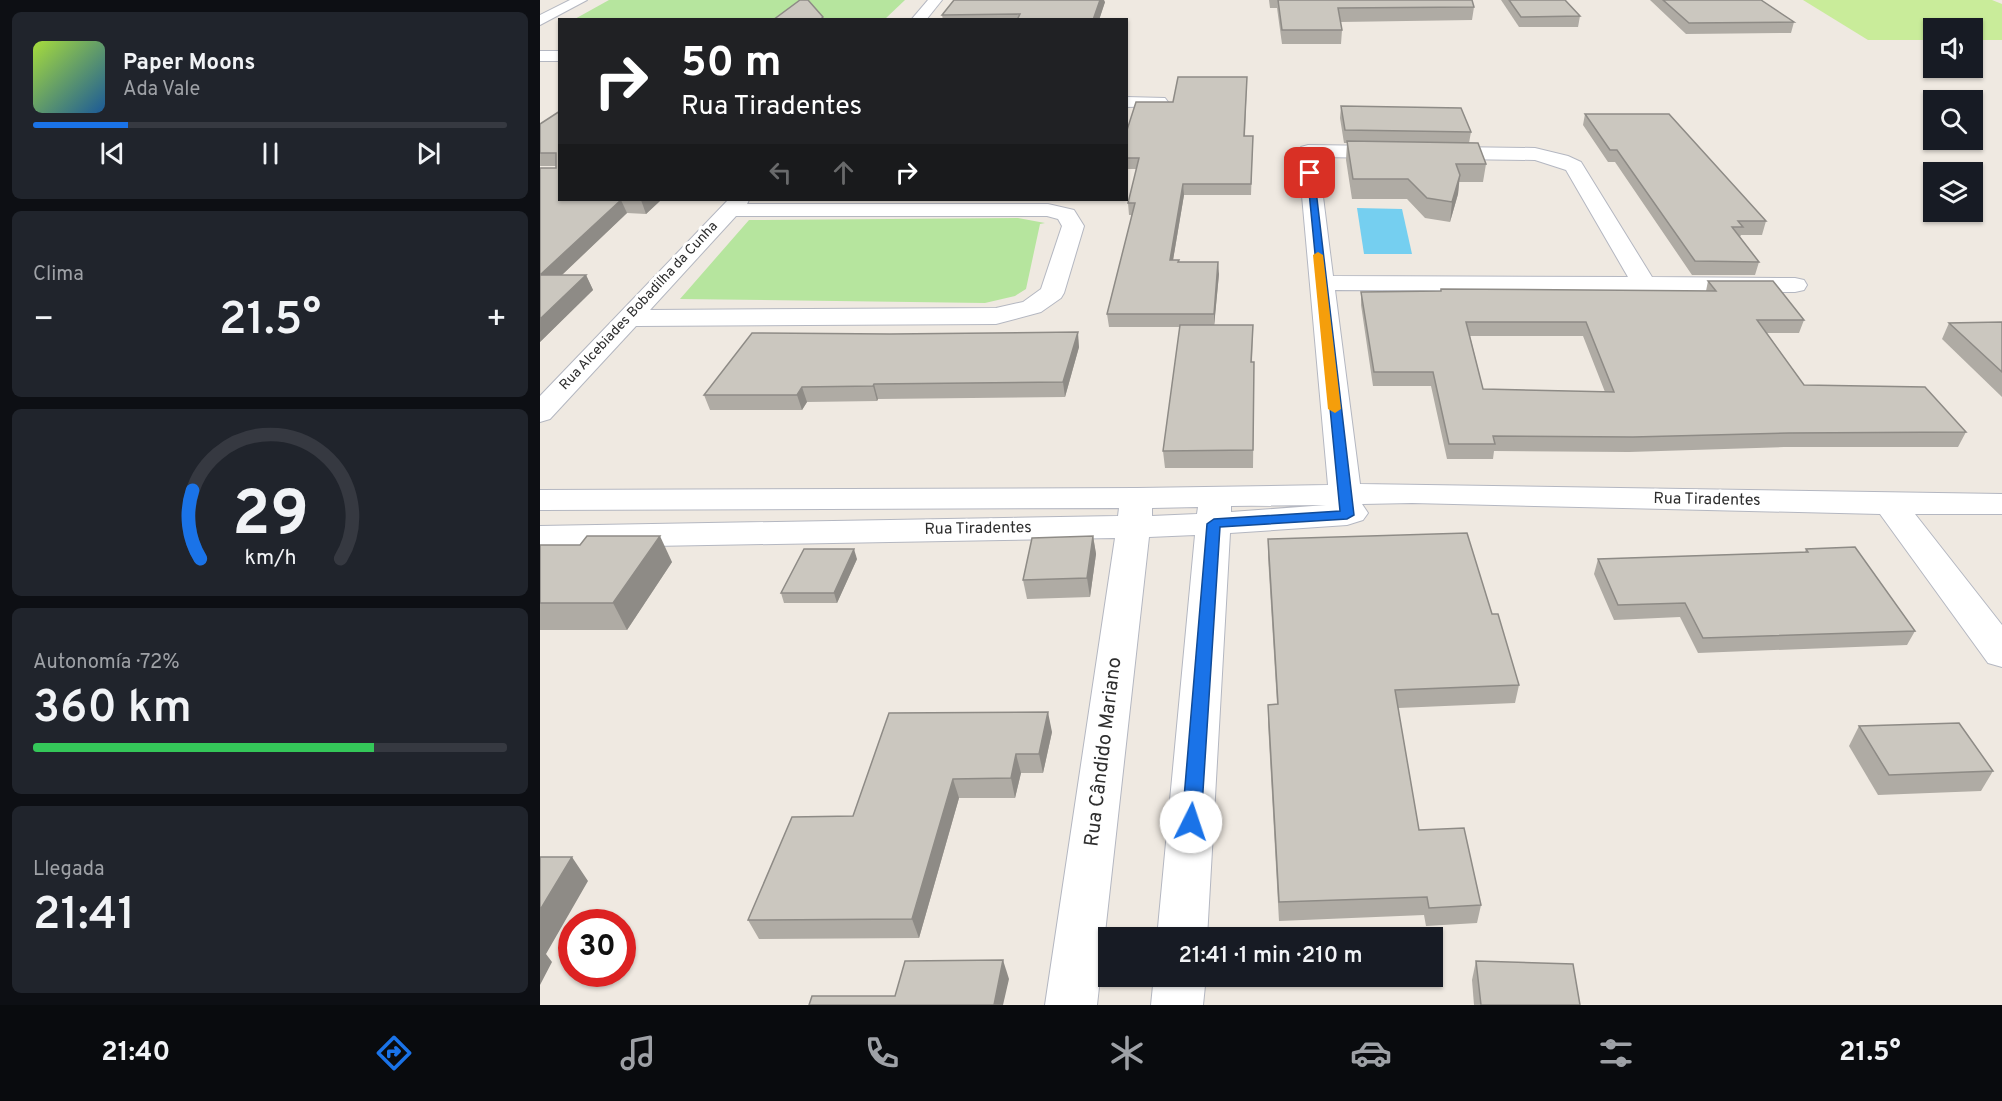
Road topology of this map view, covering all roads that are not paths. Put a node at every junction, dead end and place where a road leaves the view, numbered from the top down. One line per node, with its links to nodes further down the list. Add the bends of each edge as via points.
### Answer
1 (580, 0): 4 (street)
2 (935, 0): 3 (street)
3 (920, 18)
4 (540, 21)
5 (540, 56): 6 (street)
6 (558, 56)
7 (1128, 102): 8 (street)
8 (1159, 102)
9 (734, 205): 13 (street, Rua Alcebiades Bobadilha da Cunha); 13 (street, via 1048,210 1066,215 1073,226 1052,293 1032,307 996,316)
10 (1321, 283): 11 (street); 11 (street, via 1308,151 1535,154 1561,160 1574,166); 16 (street)
11 (1644, 284): 12 (street)
12 (1796, 285)
13 (629, 318): 14 (street, Rua Alcebiades Bobadilha da Cunha)
14 (540, 413)
15 (540, 500): 20 (street, Rua Tiradentes)
16 (1345, 504): 17 (street, Rua Tiradentes, via 1412,494); 19 (street, Rua Tiradentes)
17 (1890, 504): 18 (street, Rua Tiradentes); 22 (street)
18 (2002, 504)
19 (1215, 510): 20 (street, Rua Tiradentes); 23 (street)
20 (1135, 512): 21 (street, Rua Tiradentes); 25 (street, Rua Cândido Mariano)
21 (540, 537)
22 (2002, 653)
23 (1183, 927)
24 (1179, 987): 26 (street)
25 (1071, 1005)
26 (1177, 1005)

